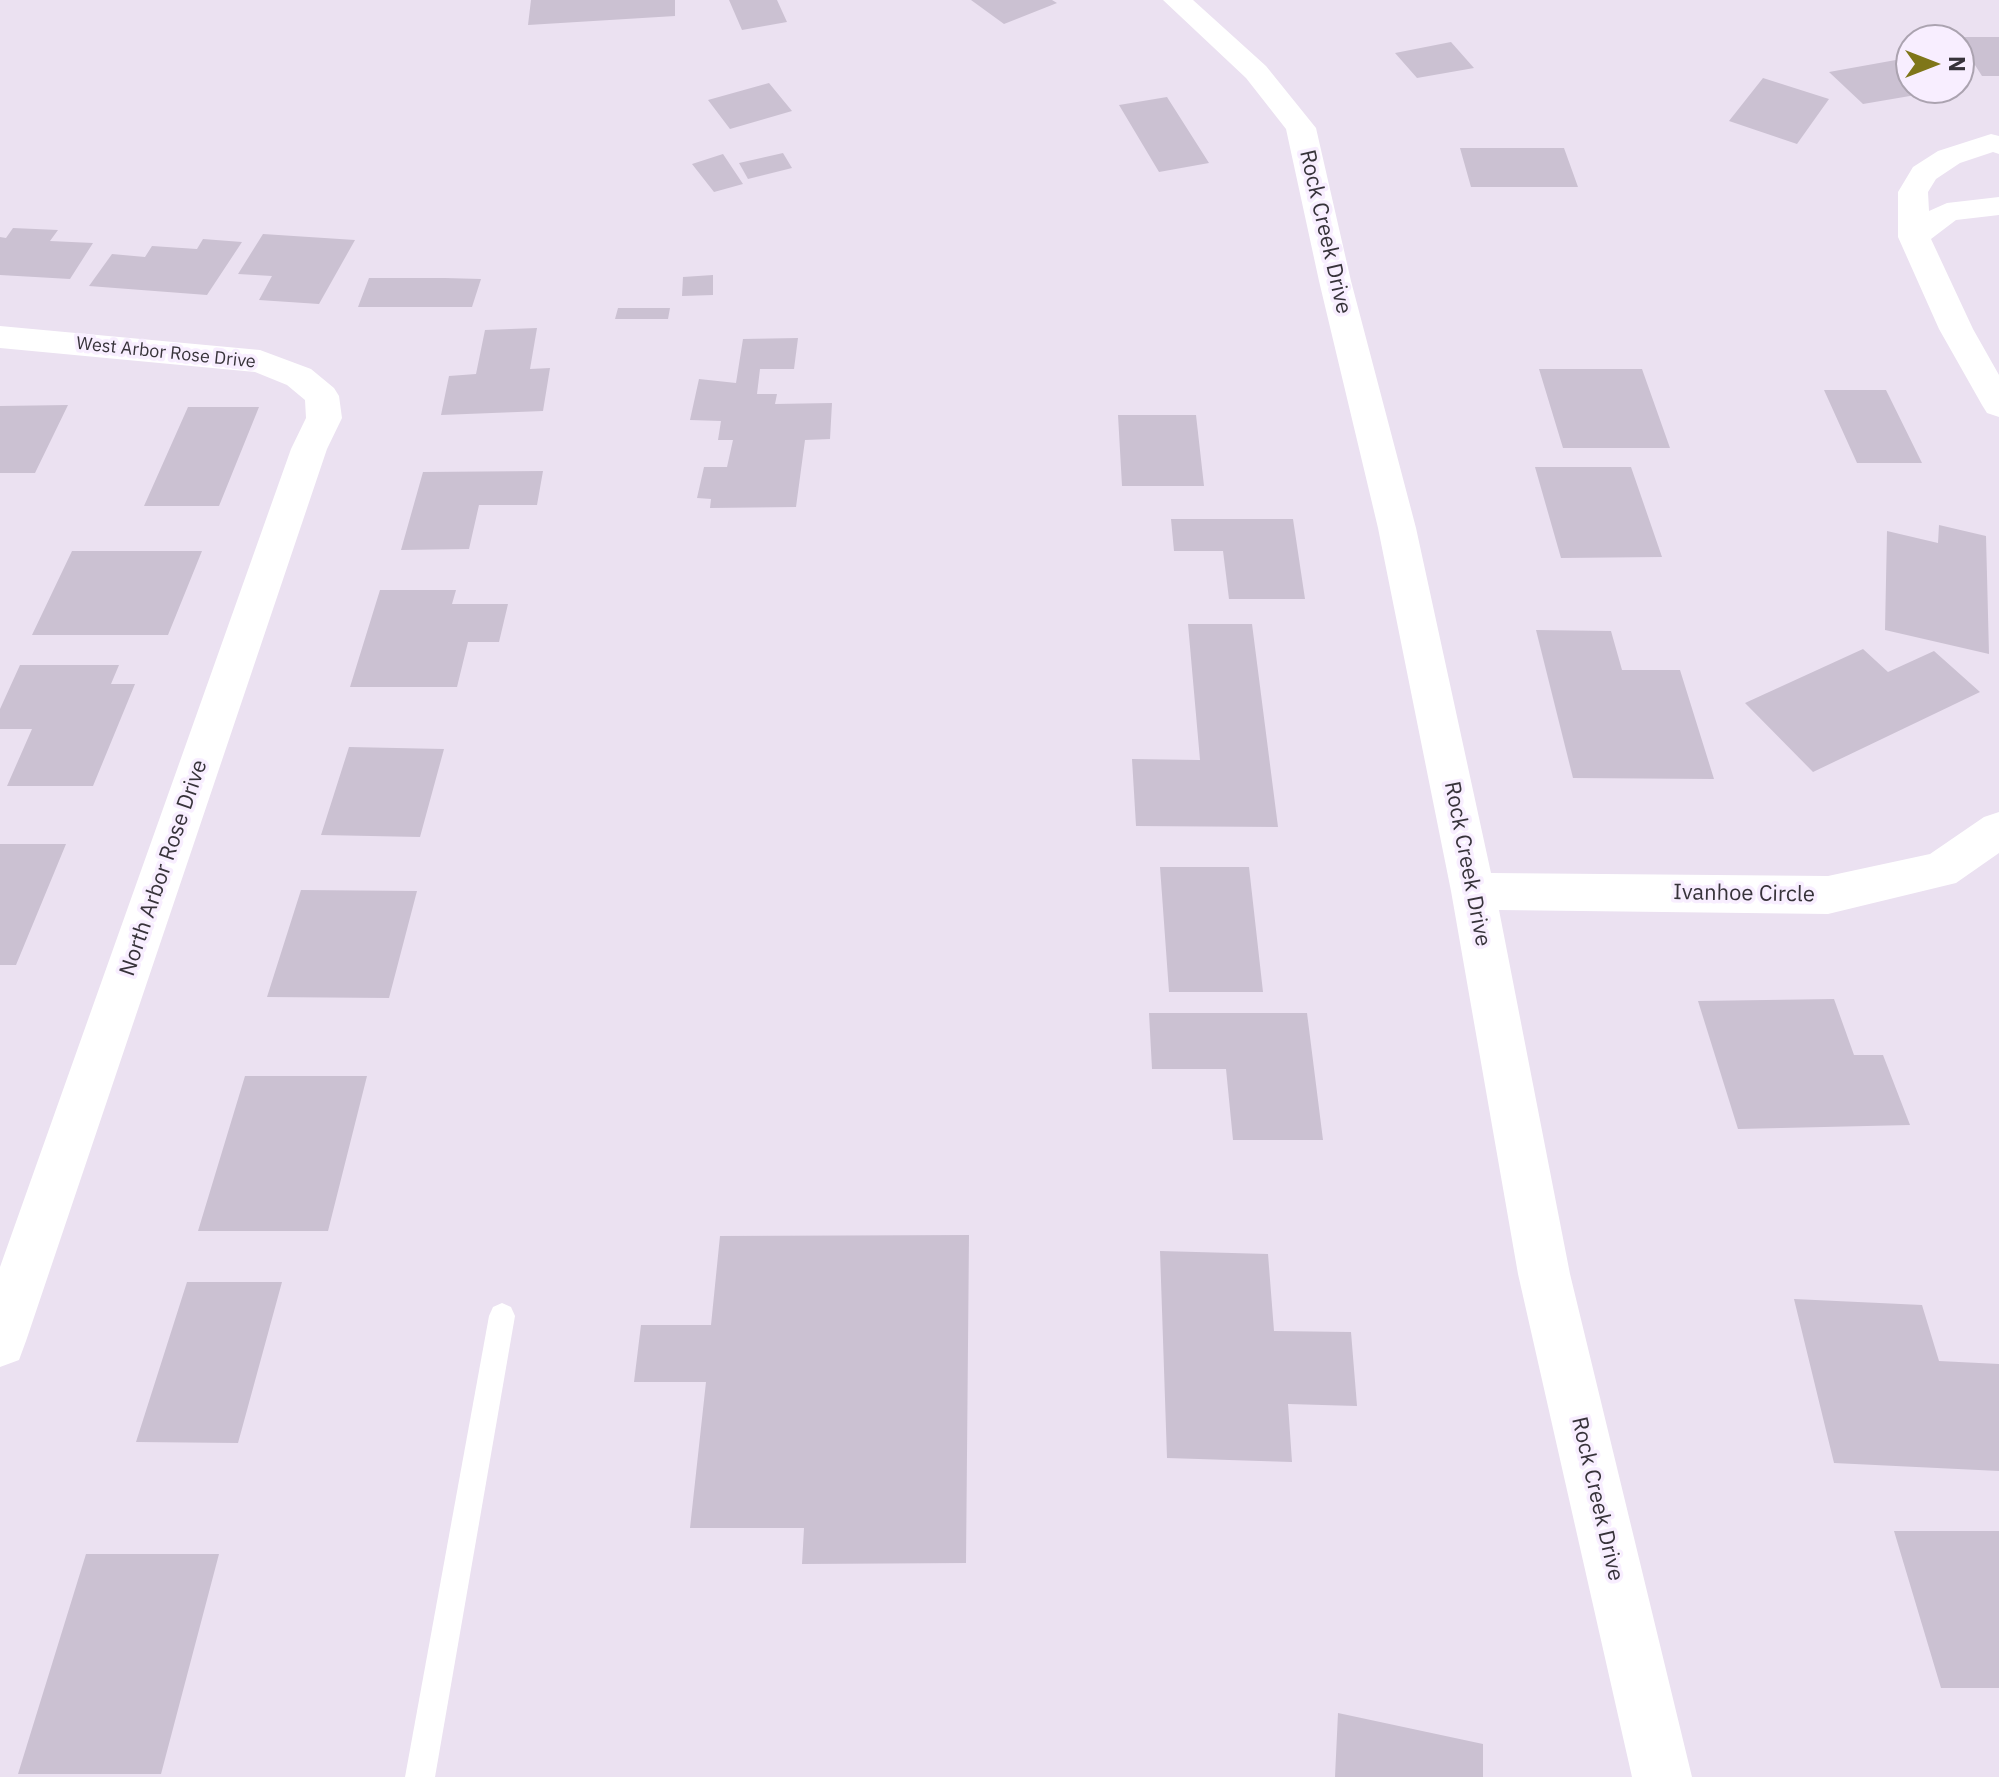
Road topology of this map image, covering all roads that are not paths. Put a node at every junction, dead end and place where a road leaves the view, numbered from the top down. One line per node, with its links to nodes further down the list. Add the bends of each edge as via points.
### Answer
1 (1177, 0): 9 (street, Rock Creek Drive, via 1256,72 1301,128 1397,528)
2 (1999, 145): 4 (street, via 1949,157 1924,173 1913,192)
3 (1999, 206): 4 (street, via 1947,212)
4 (1914, 237): 7 (street, via 1956,329)
5 (0, 337): 6 (street, West Arbor Rose Drive, via 260,361 299,377)
6 (322, 396): 11 (street, North Arbor Rose Drive, via 324,418)
7 (1999, 405)
8 (1999, 830): 9 (street, Ivanhoe Circle, via 1941,870 1828,895)
9 (1473, 891): 13 (street, Rock Creek Drive, via 1544,1274)
10 (502, 1316): 12 (lane)
11 (0, 1341)
12 (420, 1777)
13 (1662, 1777)

